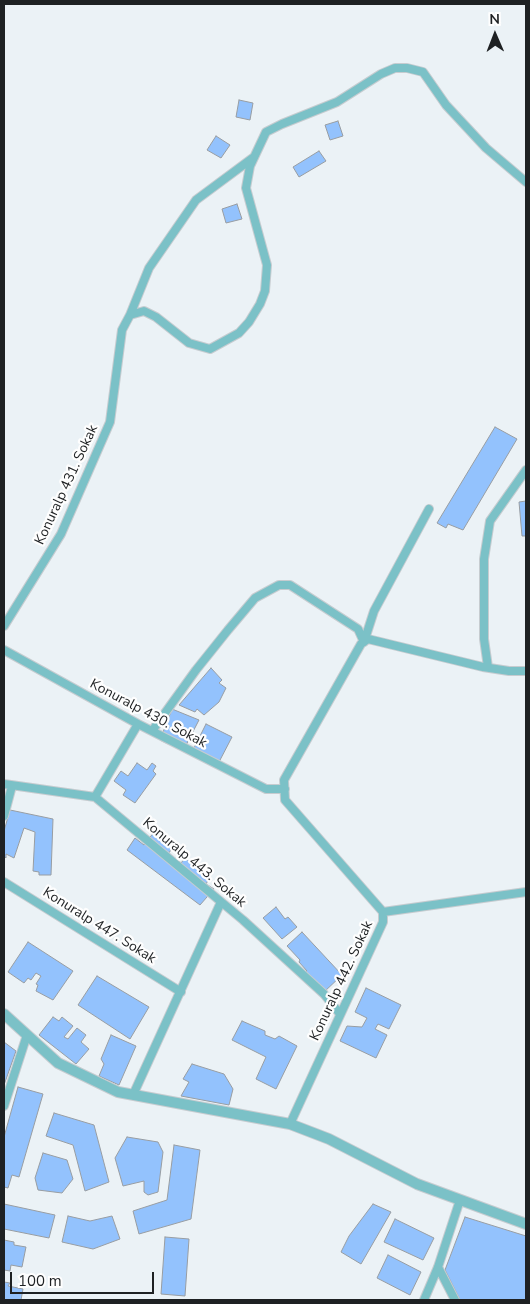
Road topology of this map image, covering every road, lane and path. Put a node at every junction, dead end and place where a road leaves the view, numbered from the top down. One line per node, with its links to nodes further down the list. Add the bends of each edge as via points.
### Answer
1 (254, 156): 2 (street, Konuralp 431. Sokak, via 266,132 337,102 381,74 395,68 407,68 423,72 431,86 486,148); 3 (street, Konuralp 431. Sokak, via 196,200 149,268); 3 (street, Konuralp 431. Sokak, via 246,188 267,265 264,291 249,322 238,334 210,349 188,343 144,311)
2 (526, 182)
3 (130, 314): 6 (street, Konuralp 431. Sokak, via 122,330 110,422 61,534)
4 (526, 470): 9 (street, via 490,521 484,559 484,639)
5 (429, 509): 7 (street, via 374,611)
6 (4, 626)
7 (364, 642): 9 (street, via 368,640); 12 (street, via 358,629 290,585 279,585 255,598 196,670); 14 (street, via 284,780)
8 (4, 650): 11 (street, Konuralp 430. Sokak)
9 (488, 668): 10 (street)
10 (526, 671)
11 (138, 724): 12 (street, Konuralp 430. Sokak); 15 (street)
12 (152, 732): 14 (street, Konuralp 430. Sokak, via 266,789)
13 (8, 785): 15 (street); 16 (street)
14 (285, 789): 20 (street, Konuralp 442. Sokak, via 286,800)
15 (95, 797): 19 (street, Konuralp 443. Sokak)
16 (4, 816)
17 (4, 882): 21 (street, Konuralp 447. Sokak)
18 (526, 892): 20 (street)
19 (221, 902): 21 (street); 23 (street, Konuralp 443. Sokak, via 324,994)
20 (383, 912): 23 (street, Konuralp 442. Sokak, via 383,922)
21 (181, 992): 25 (street)
22 (4, 1014): 24 (street)
23 (340, 1014): 27 (street, Konuralp 442. Sokak)
24 (27, 1035): 25 (street, via 58,1063 118,1092); 26 (street)
25 (133, 1095): 27 (street)
26 (4, 1106)
27 (290, 1124): 28 (street, via 329,1139 417,1184)
28 (460, 1200): 29 (street); 30 (street)
29 (526, 1224)
30 (438, 1267): 31 (street); 32 (street)
31 (424, 1300)
32 (454, 1300)

